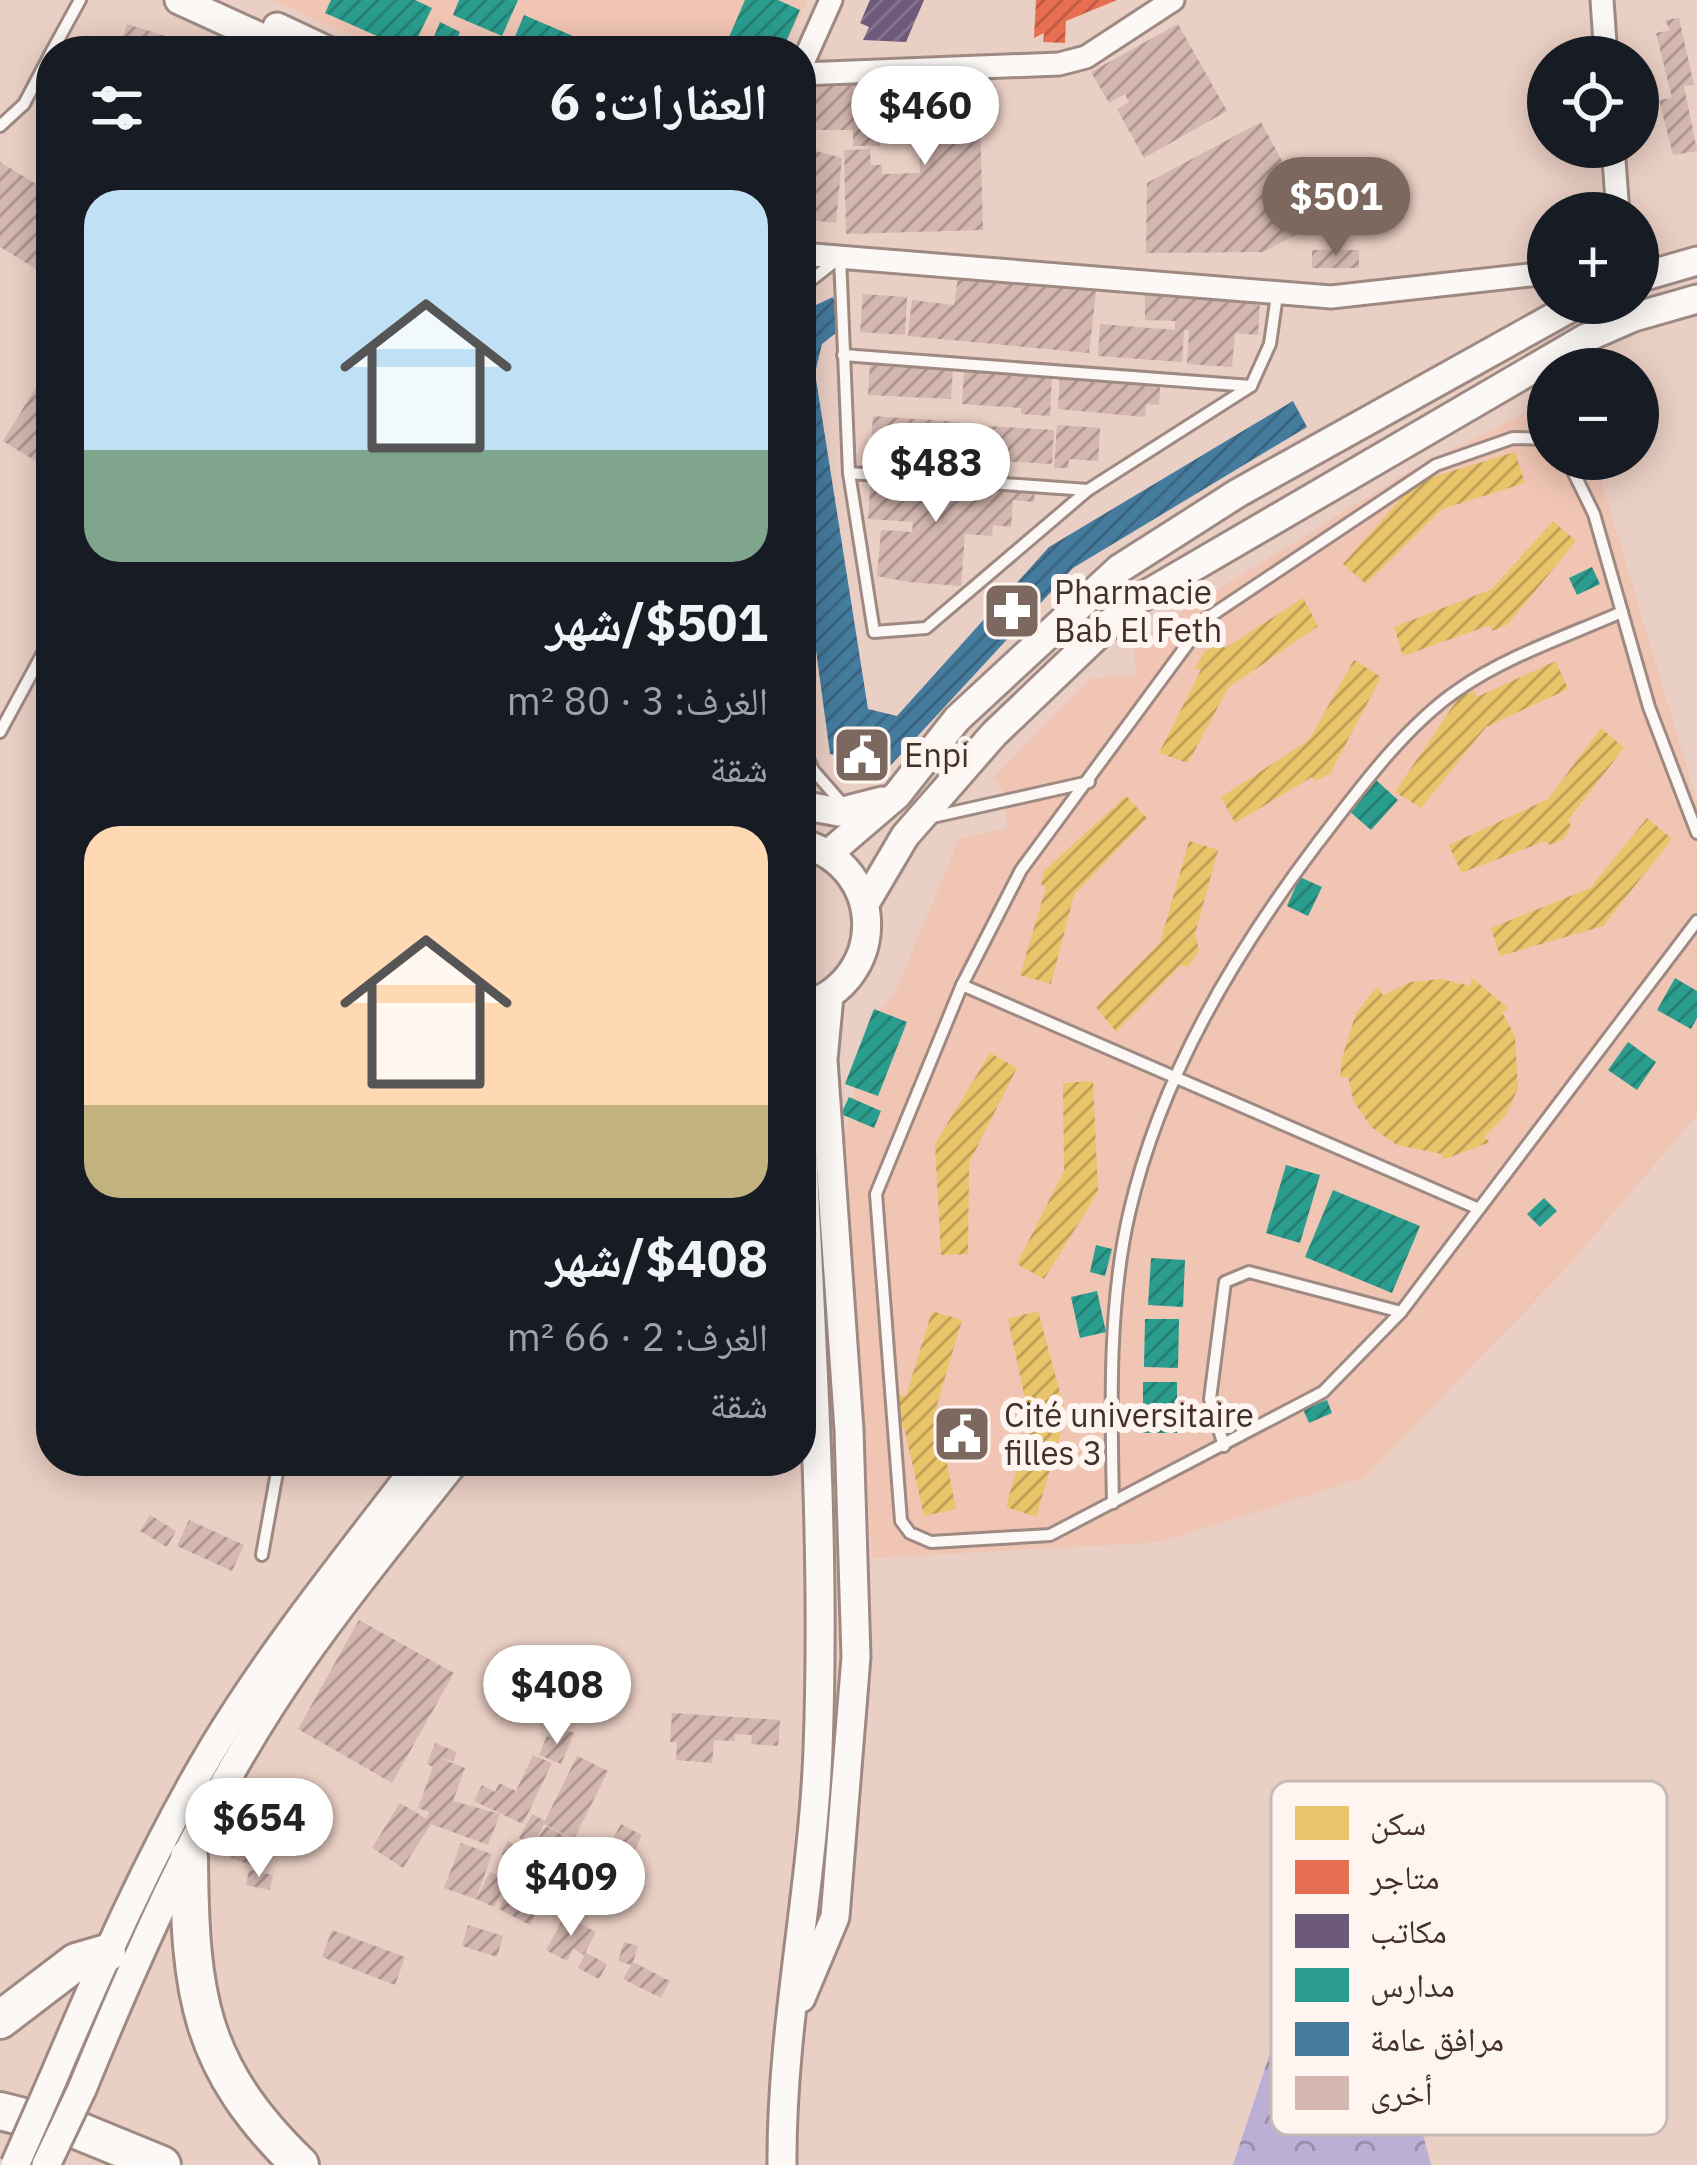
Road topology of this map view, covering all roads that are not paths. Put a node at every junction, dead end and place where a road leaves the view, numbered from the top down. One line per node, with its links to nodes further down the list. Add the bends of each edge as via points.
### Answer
1 (80, 0): 7 (lane)
2 (179, 0): 8 (main road)
3 (220, 0): 9 (main road)
4 (831, 0): 10 (street)
5 (1173, 0): 12 (street, via 1086,57 1059,64)
6 (1602, 0): 11 (street)
7 (60, 36)
8 (258, 36)
9 (296, 36)
10 (816, 36)
11 (1605, 36)
12 (816, 70)
13 (36, 80): 14 (lane)
14 (0, 126)
15 (816, 255): 16 (street)
16 (840, 257): 19 (lane); 21 (street); 24 (lane)
17 (1697, 261): 18 (main road)
18 (1659, 272)
19 (816, 276)
20 (1527, 276): 21 (street, via 1386,294)
21 (1277, 295): 25 (lane, via 1270,344)
22 (1697, 299): 38 (main road, via 1586,338 1130,604)
23 (1541, 324): 35 (main road, via 1238,493 1119,569 957,719)
24 (843, 355): 25 (lane); 27 (lane)
25 (1251, 386): 29 (lane)
26 (1527, 438): 34 (lane, via 1436,466 1206,619)
27 (849, 473): 29 (lane); 29 (lane, via 874,632 926,628)
28 (1577, 480): 30 (lane)
29 (1088, 490)
30 (1622, 612): 39 (lane); 47 (lane, via 1495,668 1454,693 1410,736 1347,805 1236,956)
31 (36, 666): 32 (lane)
32 (0, 732)
33 (816, 772): 37 (lane)
34 (1089, 782): 38 (lane); 44 (lane, via 1039,842)
35 (897, 795): 37 (main road); 41 (main road)
36 (816, 807): 37 (main road)
37 (849, 810)
38 (919, 820): 42 (main road)
39 (1697, 832)
40 (816, 850): 41 (main road)
41 (828, 854): 42 (main road, via 852,874)
42 (866, 902): 45 (main road, via 863,955)
43 (1697, 921): 48 (lane)
44 (962, 985): 47 (lane); 55 (lane, via 876,1194 896,1508 910,1533 932,1542 1050,1535)
45 (829, 996): 46 (main road); 59 (main road, via 823,1060 849,1430 854,1699 835,1917)
46 (816, 1001)
47 (1179, 1078): 48 (lane); 55 (lane, via 1128,1218 1116,1332)
48 (1479, 1209): 49 (lane)
49 (1401, 1312): 50 (lane, via 1323,1392); 50 (lane, via 1249,1273 1225,1282 1210,1400)
50 (1224, 1446): 55 (lane)
51 (276, 1476): 56 (lane)
52 (411, 1476): 58 (main road, via 214,1747)
53 (443, 1476): 57 (main road, via 298,1665)
54 (816, 1476): 59 (main road, via 815,1804)
55 (1113, 1504)
56 (262, 1555)
57 (189, 1857): 58 (main road); 67 (highway, via 190,1941 220,2068 252,2118)
58 (120, 1959): 60 (highway, via 76,1962); 63 (main road, bridge); 65 (main road, bridge, via 82,2089)
59 (792, 2012): 68 (main road)
60 (0, 2020)
61 (0, 2111): 66 (highway, via 79,2131)
62 (0, 2156): 64 (highway)
63 (14, 2165)
64 (32, 2165)
65 (46, 2165)
66 (162, 2165)
67 (300, 2165)
68 (782, 2165)

